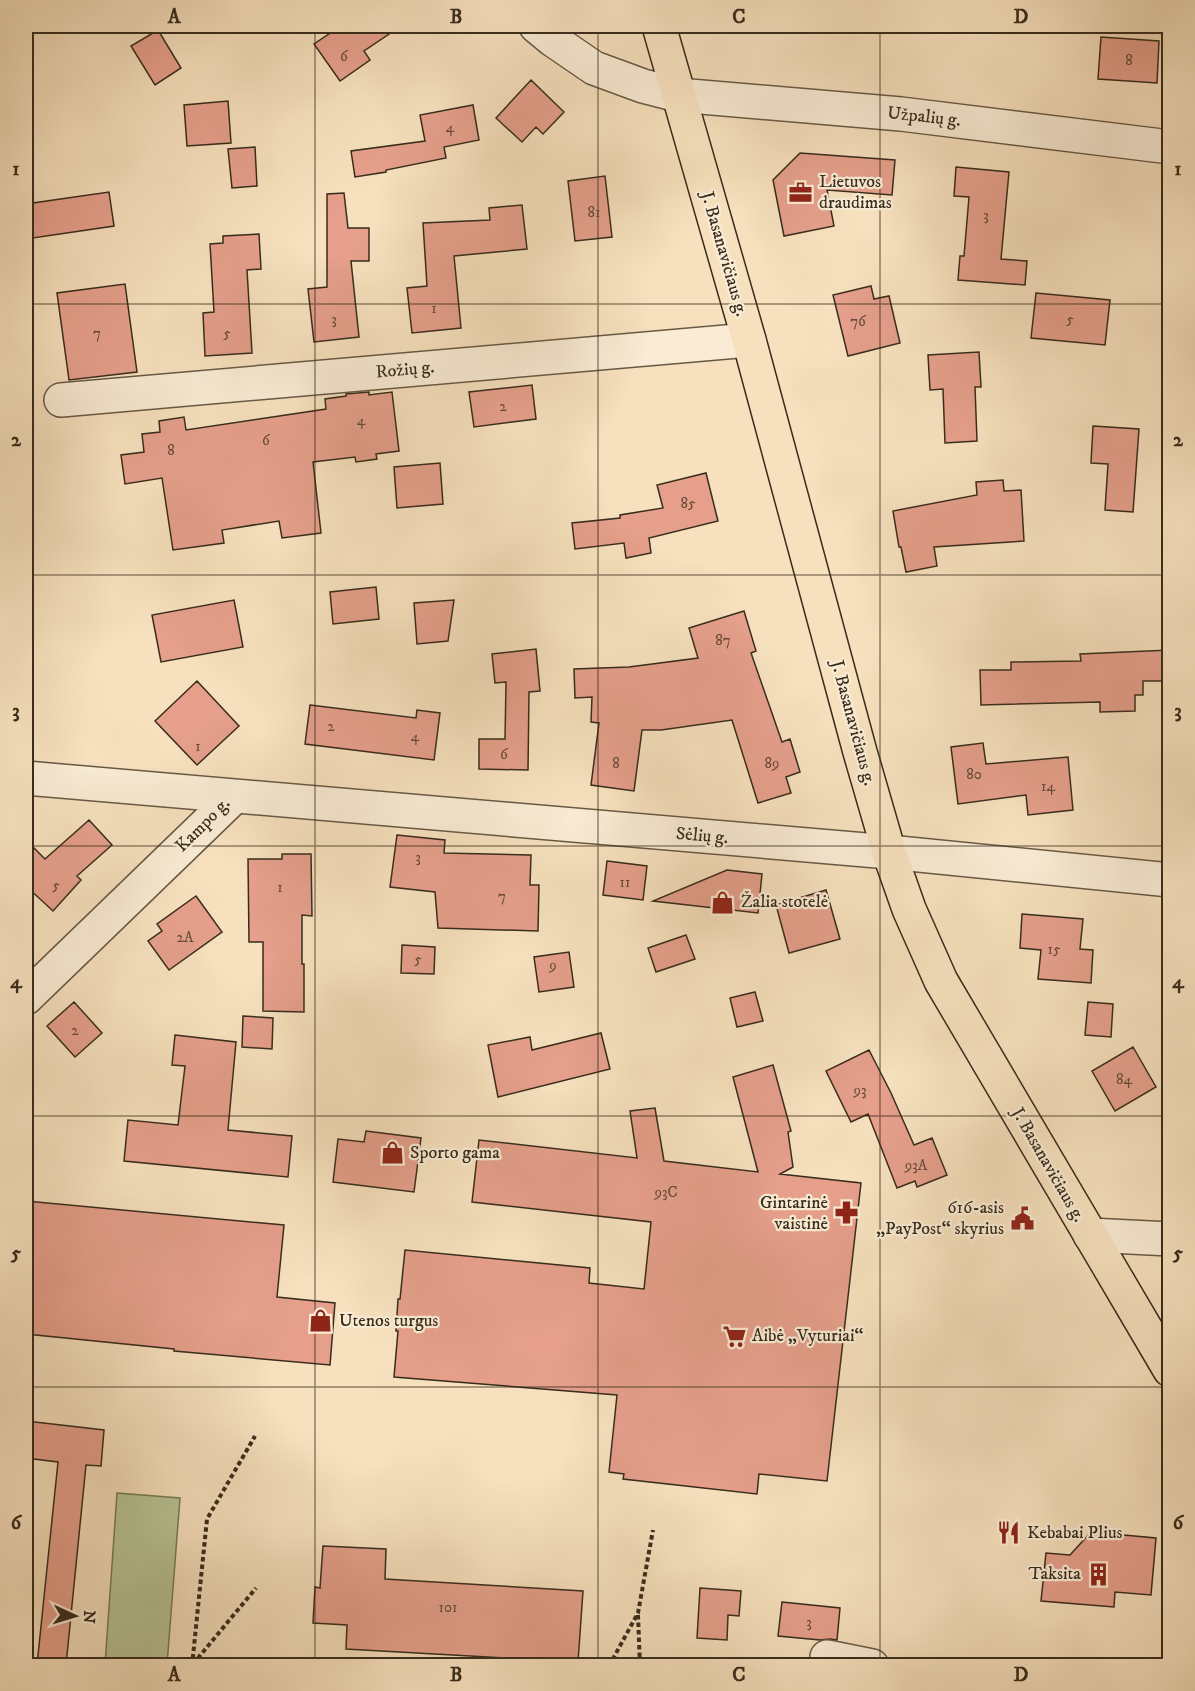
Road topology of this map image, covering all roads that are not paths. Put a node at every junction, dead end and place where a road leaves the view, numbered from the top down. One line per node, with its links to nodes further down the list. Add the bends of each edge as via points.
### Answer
1 (536, 26): 3 (street, Užpalių g., via 594,68)
2 (659, 26): 3 (main road, J. Basanavičiaus g.)
3 (678, 95): 4 (street, Užpalių g., via 901,114); 5 (main road, J. Basanavičiaus g.)
4 (1170, 147)
5 (749, 340): 6 (street, Rožių g.); 9 (main road, J. Basanavičiaus g.)
6 (61, 400)
7 (26, 778): 8 (street, Kampo g.)
8 (235, 796): 9 (street, Sėlių g.); 11 (street, Kampo g.)
9 (889, 852): 10 (street, Sėlių g.); 12 (main road, J. Basanavičiaus g., via 941,981)
10 (1170, 880)
11 (26, 998)
12 (1089, 1236): 13 (street); 14 (main road, J. Basanavičiaus g.)
13 (1170, 1239)
14 (1170, 1370)
15 (827, 1657): 16 (street)
16 (872, 1665)

